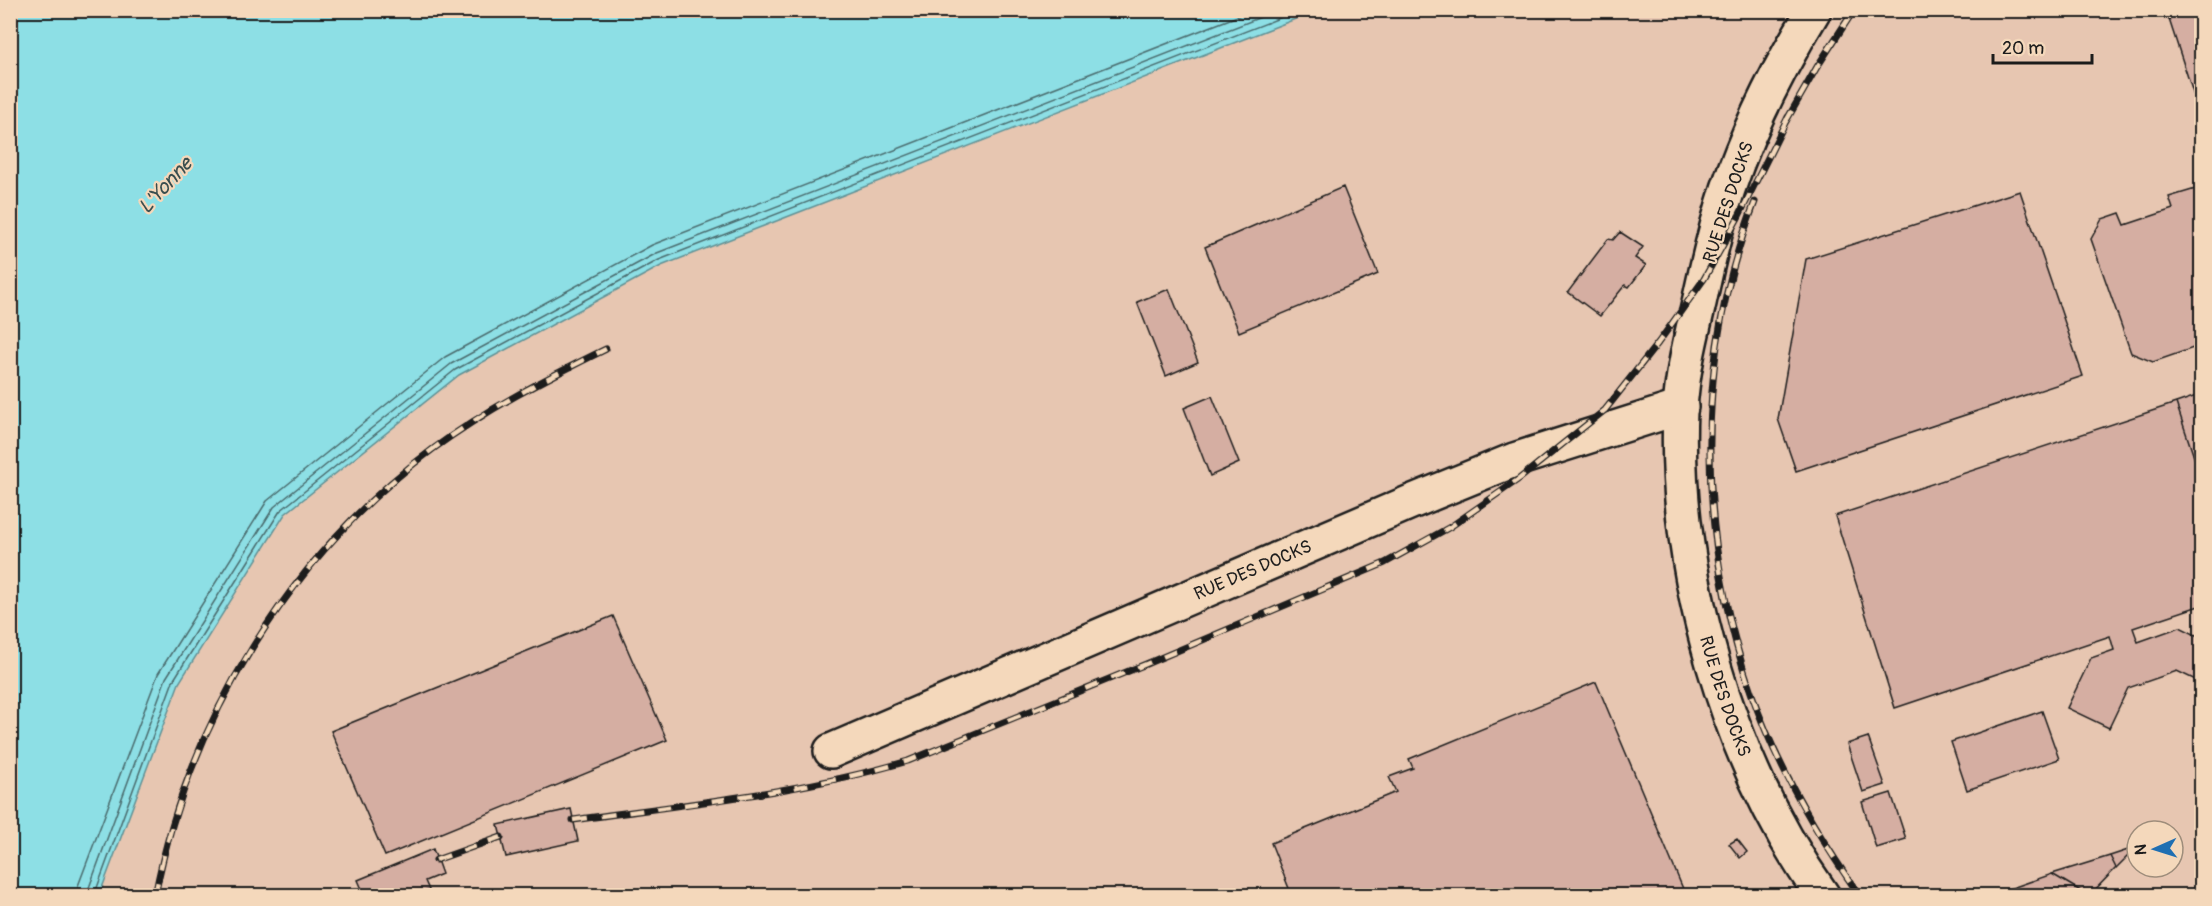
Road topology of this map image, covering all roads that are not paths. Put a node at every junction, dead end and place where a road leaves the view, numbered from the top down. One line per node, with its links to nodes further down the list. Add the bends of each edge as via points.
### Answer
1 (1814, 10): 2 (street, RUE DES DOCKS, via 1787,55 1728,189 1704,279)
2 (1680, 407): 3 (street, RUE DES DOCKS, via 1515,460 1431,493); 4 (street, RUE DES DOCKS, via 1683,508 1713,663 1730,719 1752,771 1790,848)
3 (831, 751)
4 (1823, 896)

